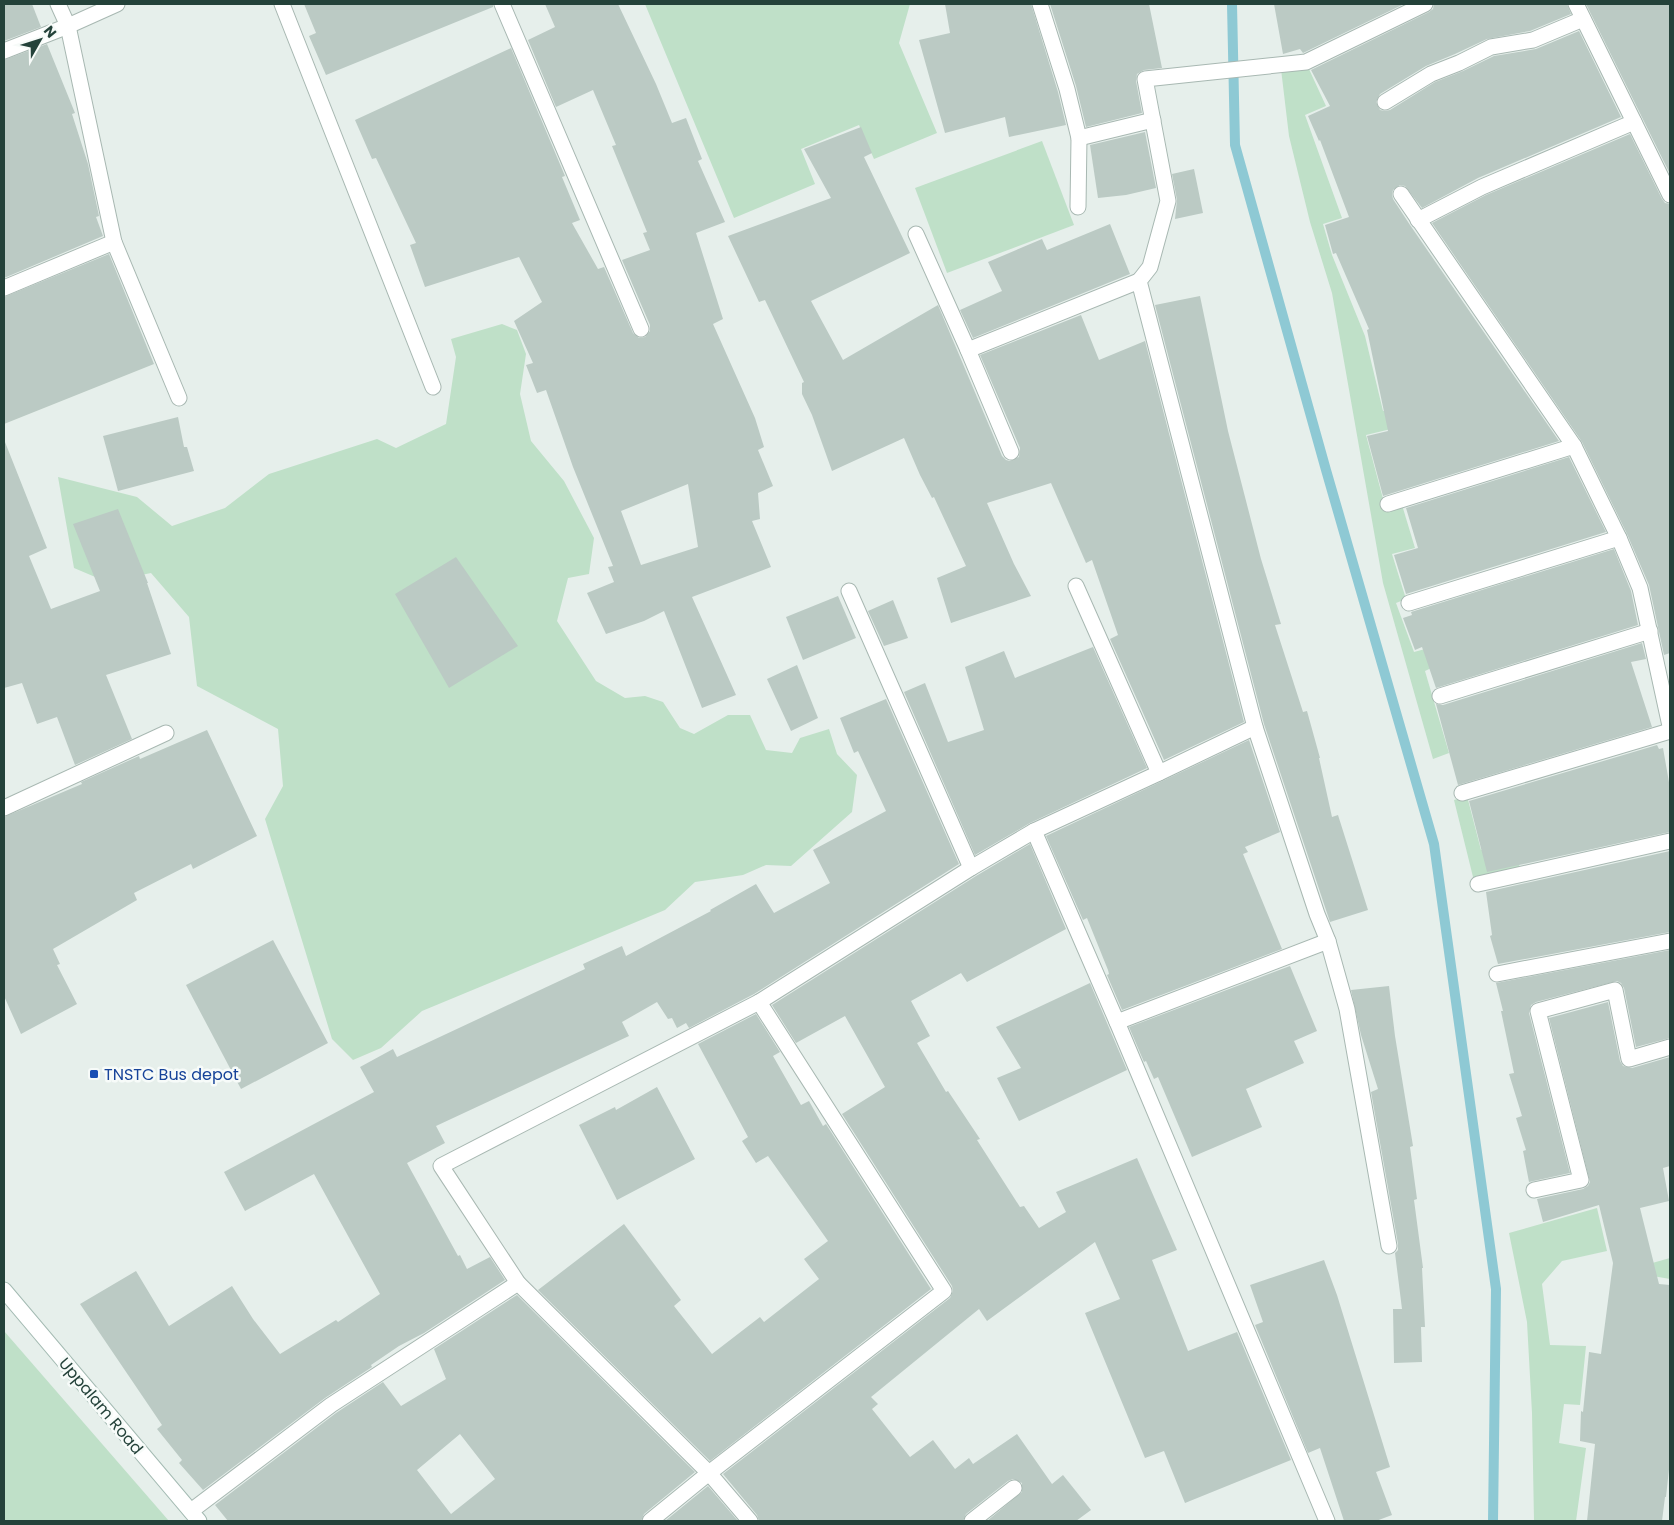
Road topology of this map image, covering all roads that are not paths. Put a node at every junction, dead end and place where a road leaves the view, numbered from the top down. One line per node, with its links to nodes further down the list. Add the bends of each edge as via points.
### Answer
1 (58, 4): 9 (street)
2 (117, 4): 9 (street)
3 (282, 4): 25 (street)
4 (502, 4): 23 (street)
5 (1040, 4): 14 (street)
6 (1426, 4): 12 (street, via 1306,62 1145,79)
7 (1576, 4): 8 (street)
8 (1583, 19): 11 (street, via 1533,40 1491,46 1430,74); 13 (street)
9 (68, 26): 10 (street); 20 (street)
10 (4, 51)
11 (1385, 102)
12 (1153, 120): 14 (street); 21 (street, via 1168,201 1150,267)
13 (1634, 122): 16 (street); 18 (street, via 1482,187)
14 (1079, 138): 17 (street)
15 (1401, 194): 18 (street)
16 (1670, 195)
17 (1078, 207)
18 (1418, 220): 27 (street)
19 (916, 234): 24 (street)
20 (114, 242): 22 (street); 26 (street)
21 (1139, 281): 24 (street); 37 (street)
22 (4, 288)
23 (641, 329)
24 (968, 350): 28 (street)
25 (434, 387)
26 (179, 398)
27 (1574, 446): 29 (street); 30 (street)
28 (1011, 452)
29 (1388, 504)
30 (1619, 538): 33 (street); 34 (street, via 1640,588)
31 (1076, 586): 40 (street)
32 (850, 591): 45 (street)
33 (1409, 603)
34 (1650, 631): 35 (street); 36 (street)
35 (1440, 696)
36 (1670, 726)
37 (1255, 727): 40 (street); 47 (street)
38 (1670, 731): 41 (street)
39 (166, 733): 42 (street)
40 (1159, 773): 43 (street)
41 (1462, 793)
42 (4, 808)
43 (1034, 832): 45 (street); 51 (street)
44 (1670, 841): 46 (street)
45 (971, 868): 50 (street)
46 (1478, 884)
47 (1328, 941): 51 (street); 54 (street, via 1347,1009)
48 (1670, 942): 49 (street)
49 (1497, 974)
50 (759, 1002): 55 (street, via 441,1166); 57 (street, via 944,1291)
51 (1116, 1022): 63 (street)
52 (1670, 1047): 53 (street, via 1630,1059 1615,990 1538,1010 1581,1180)
53 (1534, 1190)
54 (1389, 1246)
55 (518, 1283): 57 (street); 59 (street, via 331,1405)
56 (4, 1290): 59 (street, Uppalam Road)
57 (709, 1473): 60 (street); 61 (street)
58 (1014, 1488): 62 (street)
59 (195, 1516)
60 (650, 1521)
61 (750, 1521)
62 (972, 1521)
63 (1327, 1521)

